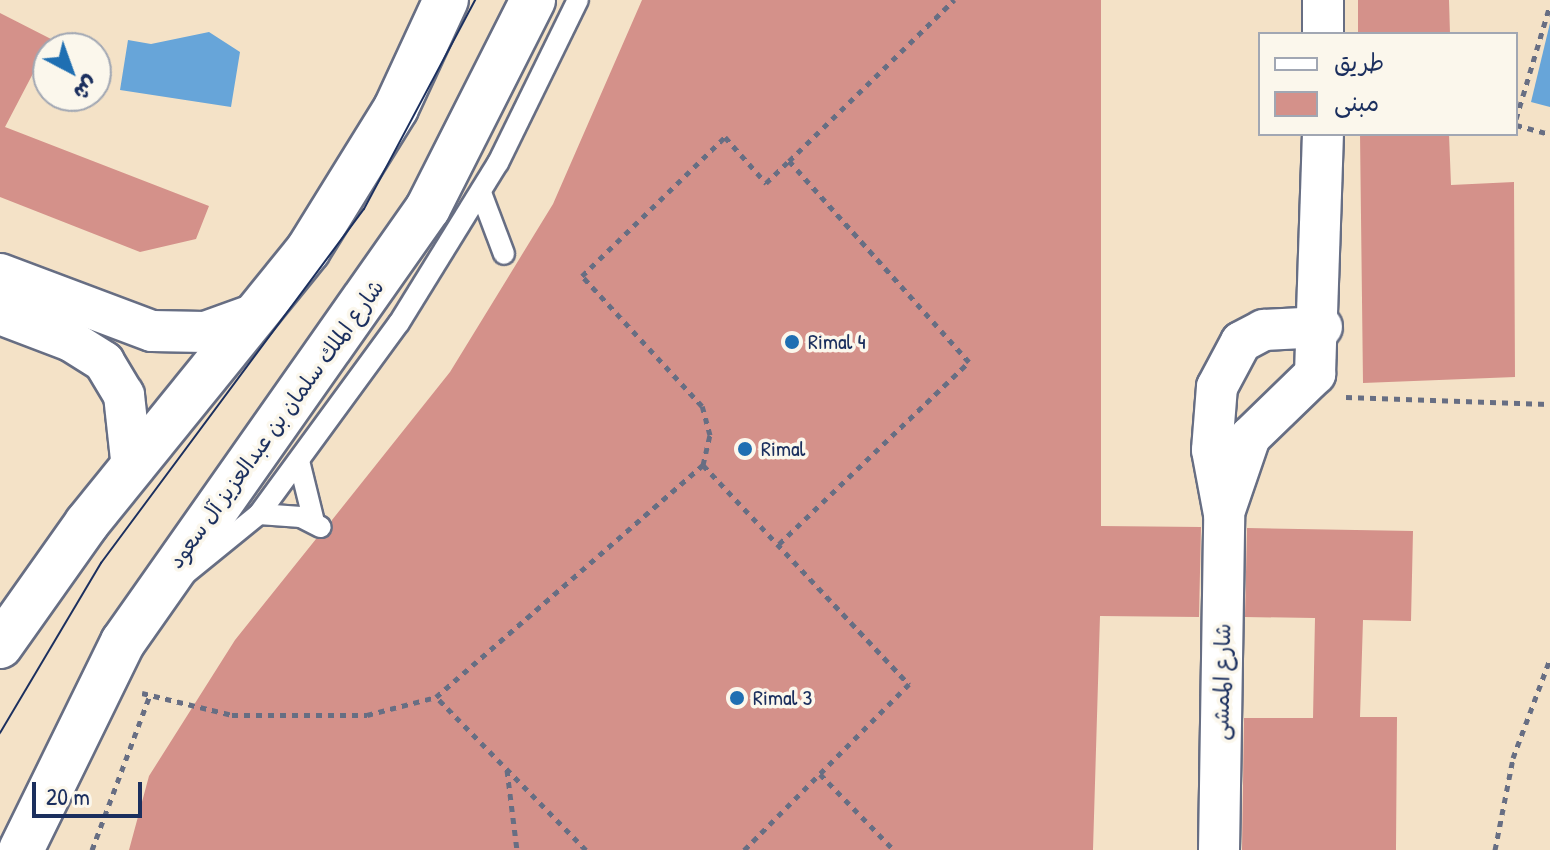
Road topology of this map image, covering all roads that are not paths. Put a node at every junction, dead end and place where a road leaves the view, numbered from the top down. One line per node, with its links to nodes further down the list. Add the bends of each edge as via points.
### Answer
1 (446, 0): 10 (main road, via 354,180)
2 (533, 0): 17 (main road, شارع الملك سلمان بن عبدالعزيز آل سعود, via 428,208)
3 (578, 0): 7 (lane)
4 (1323, 0): 5 (street)
5 (1323, 32)
6 (1323, 136): 12 (street, شارع الممشى)
7 (481, 193): 8 (lane); 13 (lane)
8 (504, 254)
9 (0, 274): 10 (street, via 152,331 205,332)
10 (258, 313): 14 (main road)
11 (0, 314): 14 (street, via 71,341 104,362 124,395)
12 (1322, 327): 16 (street, شارع الممشى, via 1315,374 1301,395 1250,437); 16 (street, شارع الممشى, via 1264,330 1224,362 1212,431)
13 (299, 461): 15 (lane); 15 (lane, via 317,524)
14 (132, 469): 18 (main road)
15 (259, 514): 17 (lane, via 212,557)
16 (1224, 514): 20 (street, شارع الممشى)
17 (156, 590): 19 (main road, شارع الملك سلمان بن عبدالعزيز آل سعود, via 64,749)
18 (0, 646)
19 (21, 850)
20 (1219, 850)

